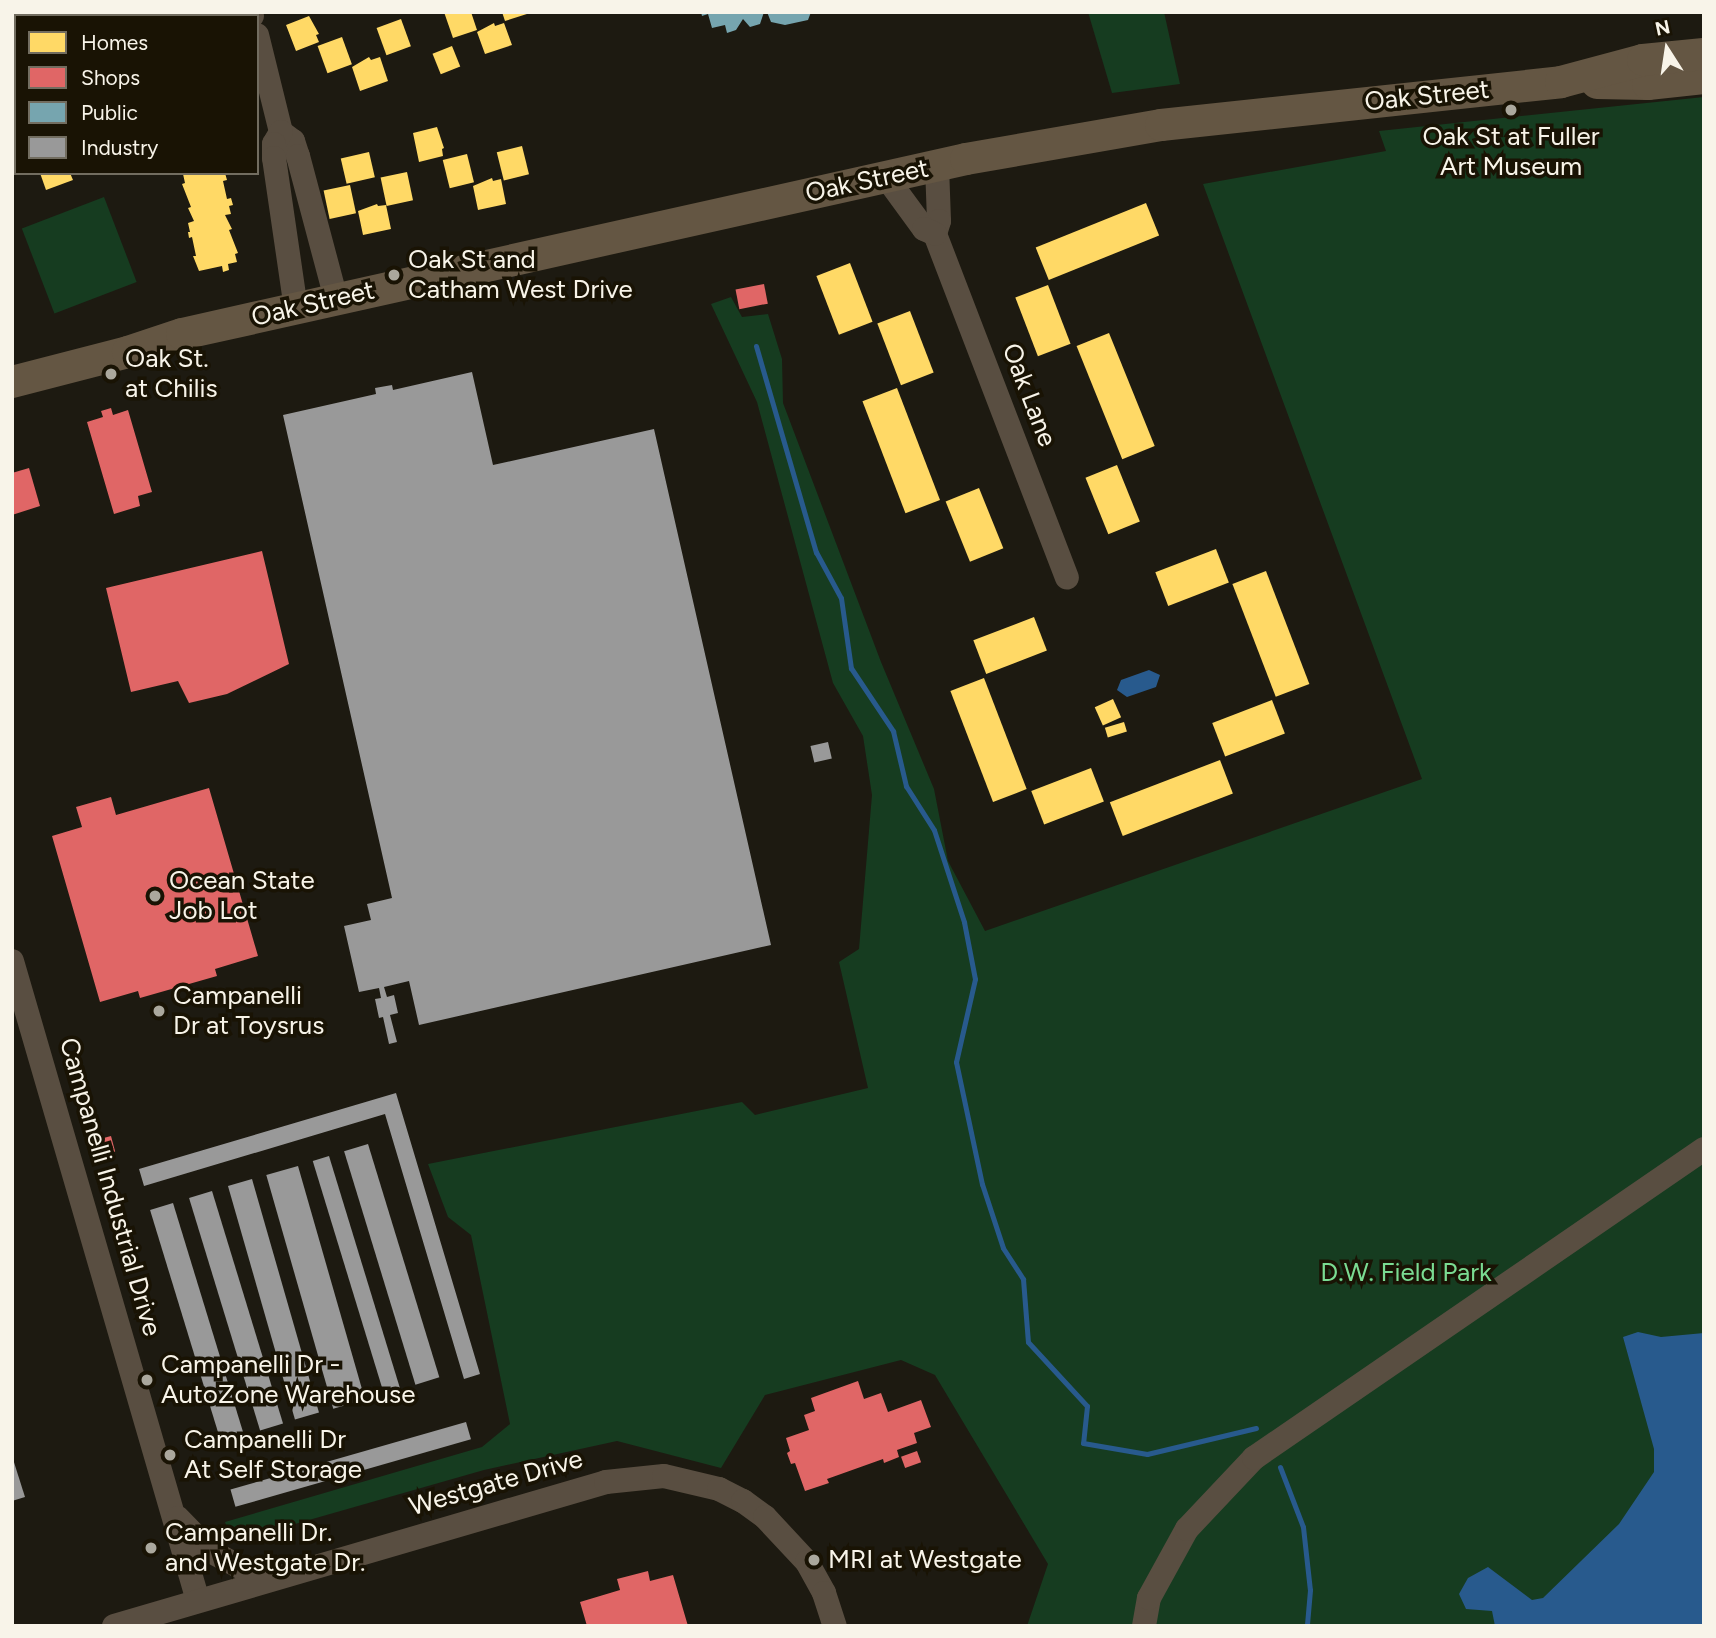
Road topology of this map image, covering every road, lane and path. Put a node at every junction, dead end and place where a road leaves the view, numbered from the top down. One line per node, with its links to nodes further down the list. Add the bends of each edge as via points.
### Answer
1 (259, 43): 5 (street)
2 (1704, 54): 4 (main road, Oak Street, via 1643,60)
3 (1704, 78): 4 (main road, Oak Street, via 1648,84)
4 (1561, 82): 6 (main road, Oak Street, via 1161,125)
5 (281, 132): 9 (street, via 293,141 298,156); 10 (street, via 274,144 274,158)
6 (937, 166): 7 (main road, Oak Street); 8 (street, Oak Lane, via 939,222)
7 (886, 177): 8 (street, Oak Lane, via 924,229); 9 (main road, Oak Street)
8 (935, 234): 14 (street, Oak Lane)
9 (336, 299): 10 (main road, Oak Street)
10 (296, 308): 11 (main road, Oak Street)
11 (182, 334): 12 (main road, Oak Street, via 116,337); 13 (main road, Oak Street)
12 (12, 361)
13 (12, 382)
14 (1067, 578)
15 (12, 961): 17 (street, Campanelli Industrial Drive)
16 (1704, 1149): 22 (street, via 1254,1458 1187,1528 1149,1598)
17 (172, 1511): 18 (street, Campanelli Industrial Drive, via 210,1551 253,1574); 19 (street, Campanelli Industrial Drive)
18 (275, 1578): 19 (street, Westgate Drive); 21 (street, Westgate Drive, via 606,1482 664,1476 719,1489 765,1517 807,1562 824,1592)
19 (198, 1601): 20 (street, Westgate Drive)
20 (114, 1626)
21 (835, 1626)
22 (1143, 1626)

